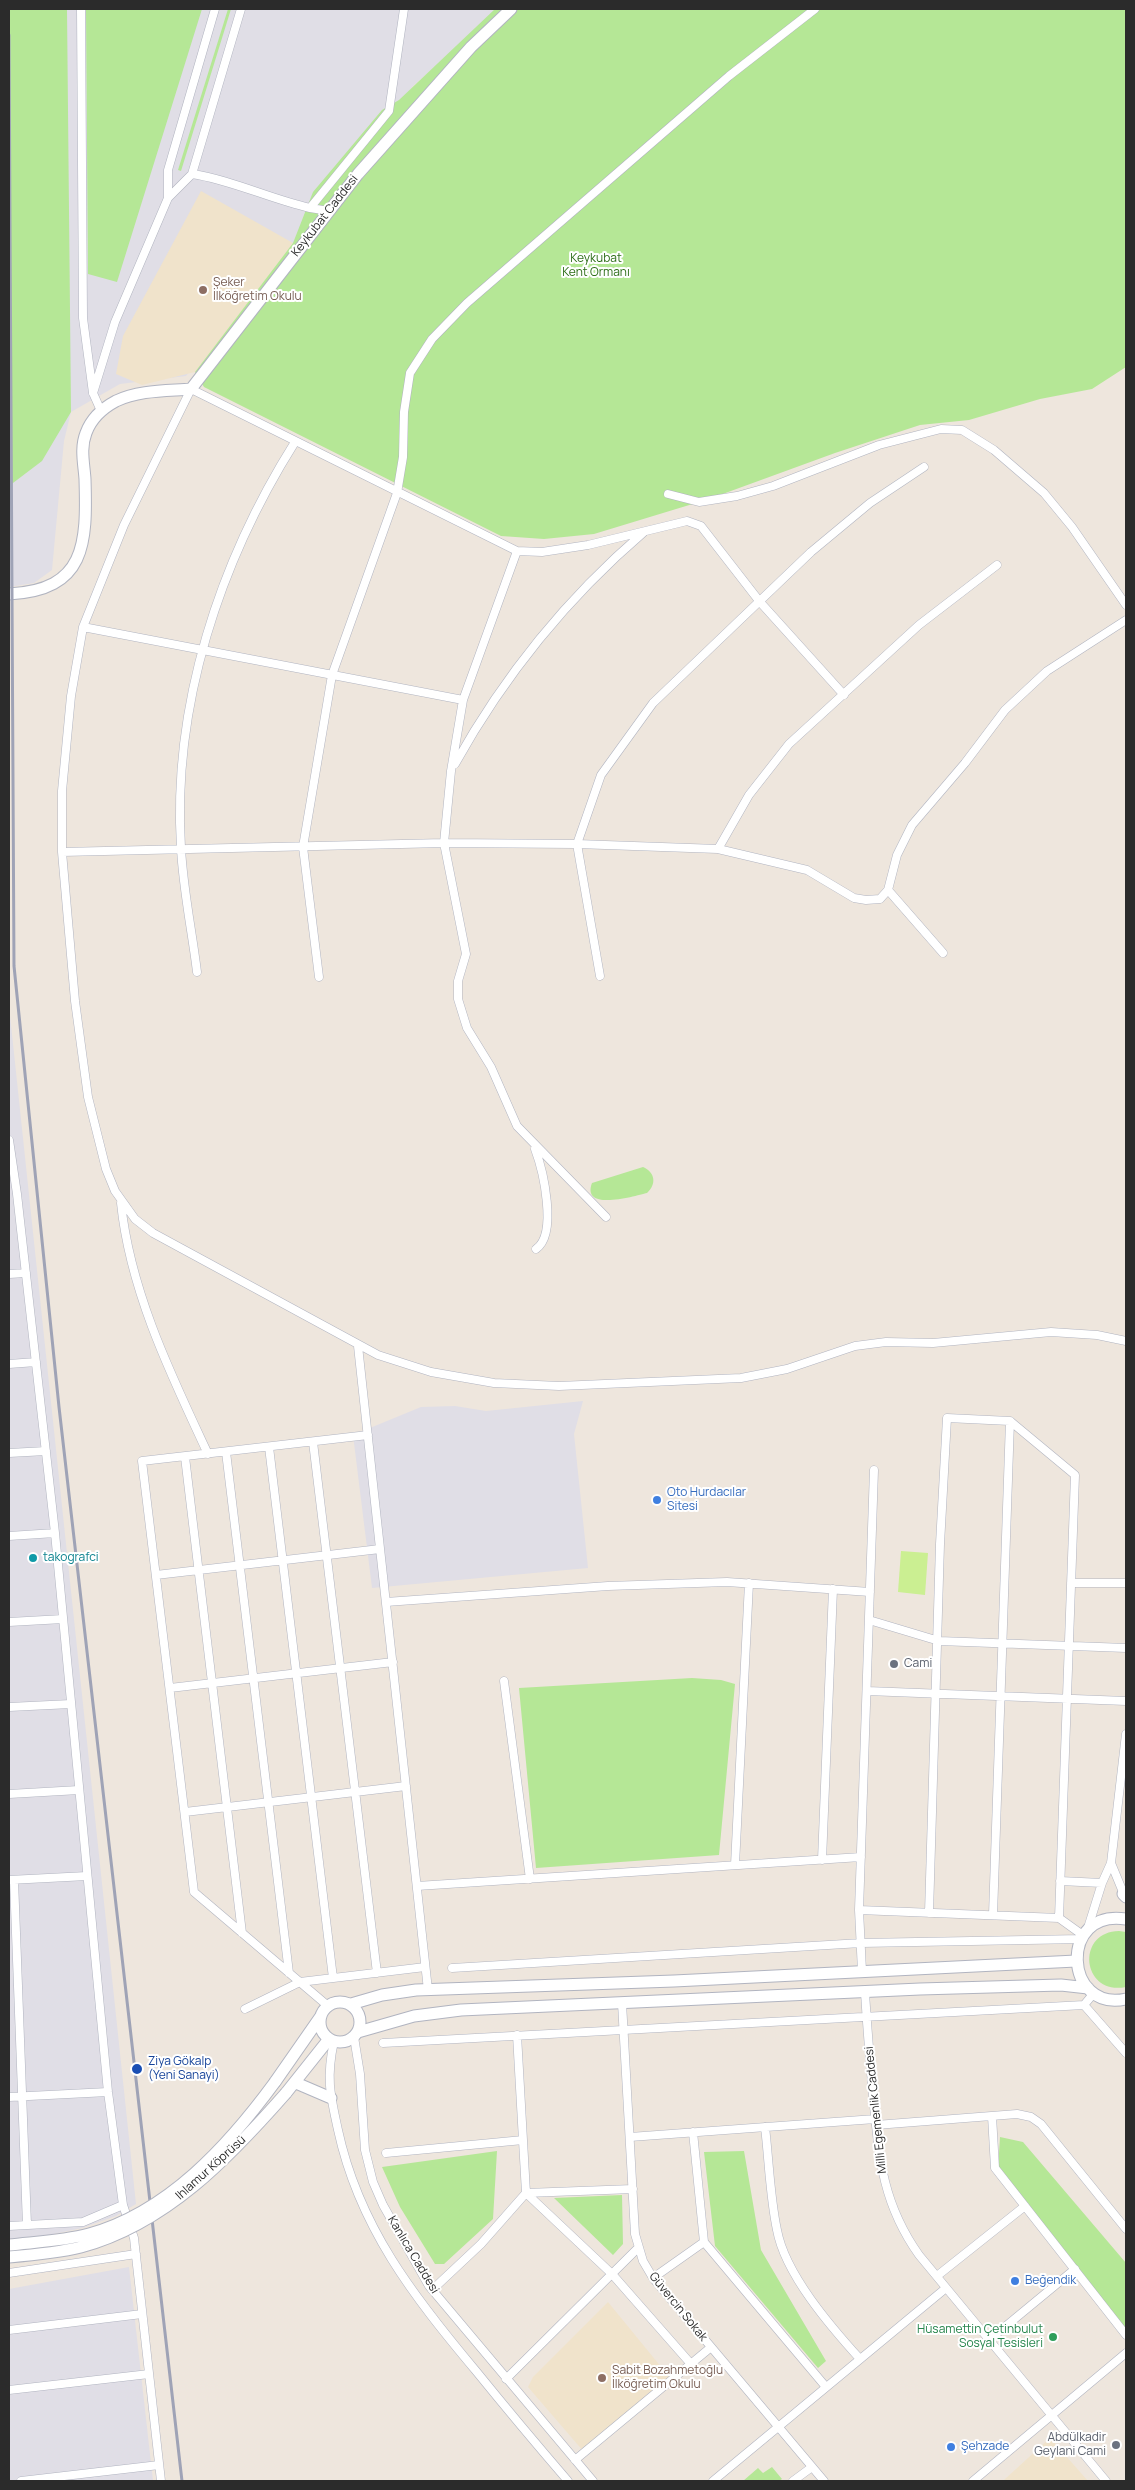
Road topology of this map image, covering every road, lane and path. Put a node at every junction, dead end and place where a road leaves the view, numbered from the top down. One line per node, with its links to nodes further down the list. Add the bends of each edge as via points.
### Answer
1 (81, 9): 12 (street, via 83,318)
2 (215, 9): 8 (street, via 168,170)
3 (241, 9): 7 (street)
4 (404, 9): 9 (street, via 389,111)
5 (511, 9): 10 (street, Keykubat Caddesi, via 470,47)
6 (815, 9): 16 (street, via 728,76 467,303 436,334 418,358 407,381 404,457)
7 (192, 174): 8 (street); 9 (street, via 208,176 282,202)
8 (168, 198): 12 (street, via 115,322)
9 (310, 208): 10 (street)
10 (329, 211): 11 (street, Keykubat Caddesi)
11 (191, 389): 13 (street, via 130,395); 14 (street); 25 (street, via 128,516)
12 (93, 393): 13 (street)
13 (101, 412): 21 (street, via 89,426 84,441 85,513 77,561 69,574 54,584 35,592)
14 (295, 442): 16 (street); 26 (street, via 240,543)
15 (924, 468): 22 (street, via 870,503 811,552)
16 (397, 492): 19 (street); 27 (street)
17 (668, 494): 23 (street, via 699,502 737,496 773,486 879,445 941,430 962,430 994,450 1044,494 1072,527)
18 (648, 529): 19 (street, via 565,549); 22 (street, via 688,521 698,524); 30 (street, via 585,587 548,628 499,692)
19 (517, 551): 29 (street)
20 (997, 565): 28 (street, via 919,625)
21 (9, 594)
22 (760, 602): 28 (street); 32 (street, via 653,703 601,775)
23 (1126, 604)
24 (1126, 620): 37 (street, via 1047,671 1005,710 907,833 894,861)
25 (83, 628): 26 (street); 36 (street, via 66,731)
26 (202, 652): 27 (street); 34 (street, via 190,707 183,763)
27 (332, 675): 29 (street); 33 (street)
28 (844, 695): 35 (street, via 773,763 741,807)
29 (464, 700): 30 (street)
30 (451, 771): 31 (street)
31 (444, 843): 32 (street); 33 (street); 43 (street, via 466,954 458,981 460,1009 467,1028 491,1067 512,1119)
32 (576, 844): 35 (street); 40 (street)
33 (303, 847): 34 (street); 41 (street)
34 (181, 848): 36 (street); 39 (street)
35 (718, 849): 37 (street, via 807,870 860,900 880,899)
36 (62, 852): 45 (street, via 85,1080 106,1168)
37 (888, 890): 38 (street)
38 (943, 953)
39 (197, 972)
40 (600, 976)
41 (319, 977)
42 (9, 1140): 44 (street)
43 (534, 1145): 46 (street); 47 (street, via 543,1178 546,1214 544,1239)
44 (13, 1194): 48 (street)
45 (121, 1201): 51 (street, via 135,1219 153,1233); 61 (street, via 128,1249 138,1282)
46 (606, 1216)
47 (536, 1249)
48 (26, 1273): 49 (street); 52 (street)
49 (9, 1274)
50 (1126, 1341): 51 (street, via 1097,1335 1051,1332 933,1343 886,1342 855,1346 787,1369 741,1378 538,1386 494,1383 431,1372)
51 (358, 1346): 55 (street)
52 (36, 1362): 53 (street); 58 (street)
53 (9, 1364)
54 (1010, 1421): 73 (street, via 1075,1475); 81 (street, via 946,1418); 82 (street)
55 (368, 1435): 56 (street); 66 (street)
56 (313, 1442): 57 (street); 67 (street)
57 (269, 1447): 59 (street); 68 (street)
58 (46, 1451): 60 (street); 64 (street)
59 (226, 1452): 61 (street); 69 (street)
60 (9, 1453)
61 (208, 1454): 62 (street)
62 (185, 1457): 70 (street); 71 (street, via 142,1462)
63 (874, 1470): 76 (street)
64 (55, 1533): 65 (street); 78 (street)
65 (9, 1536)
66 (380, 1549): 67 (street); 77 (street)
67 (326, 1555): 68 (street); 86 (street)
68 (283, 1560): 69 (street); 87 (street)
69 (240, 1565): 70 (street); 88 (street)
70 (198, 1570): 71 (street); 90 (street)
71 (156, 1575): 91 (street)
72 (749, 1583): 75 (street); 77 (street, via 608,1586); 111 (street)
73 (1071, 1583): 74 (street); 83 (street)
74 (1126, 1583)
75 (833, 1589): 76 (street); 109 (street)
76 (870, 1592): 79 (street)
77 (386, 1602): 85 (street)
78 (63, 1619): 80 (street); 97 (street)
79 (869, 1620): 81 (street); 92 (street)
80 (9, 1622)
81 (939, 1641): 82 (street); 93 (street)
82 (1003, 1643): 83 (street); 94 (street)
83 (1069, 1646): 84 (street); 95 (street)
84 (1126, 1648)
85 (392, 1662): 86 (street); 100 (street)
86 (340, 1668): 87 (street); 102 (street)
87 (296, 1673): 88 (street); 104 (street)
88 (254, 1678): 90 (street); 105 (street)
89 (504, 1680): 113 (street)
90 (212, 1683): 91 (street); 106 (street)
91 (170, 1688): 107 (street)
92 (867, 1691): 93 (street); 108 (street)
93 (937, 1694): 94 (street); 120 (street)
94 (1001, 1696): 95 (street); 121 (street)
95 (1067, 1699): 96 (street); 115 (street)
96 (1126, 1701)
97 (71, 1704): 98 (street); 101 (street)
98 (9, 1707)
99 (1126, 1734): 110 (street)
100 (406, 1786): 102 (street); 117 (street)
101 (79, 1790): 103 (street); 112 (street)
102 (355, 1792): 104 (street); 132 (street)
103 (9, 1794)
104 (311, 1797): 105 (street); 133 (street)
105 (268, 1802): 106 (street); 131 (street)
106 (227, 1807): 107 (street); 124 (street)
107 (185, 1812): 124 (street, via 194,1892)
108 (861, 1857): 109 (street); 119 (street)
109 (822, 1860): 111 (street)
110 (1111, 1863): 116 (street); 118 (street)
111 (735, 1866): 113 (street)
112 (87, 1876): 114 (street); 153 (street)
113 (530, 1879): 117 (street)
114 (11, 1880): 155 (street)
115 (1060, 1881): 116 (street); 122 (street)
116 (1102, 1883): 125 (street)
117 (417, 1886): 128 (street)
118 (1125, 1897)
119 (859, 1910): 120 (street); 126 (street)
120 (929, 1913): 121 (street)
121 (993, 1916): 122 (street)
122 (1059, 1918): 125 (street)
123 (1126, 1919): 125 (street, via 1105,1920)
124 (242, 1933): 131 (street)
125 (1084, 1936): 126 (street); 127 (street)
126 (861, 1943): 129 (street); 130 (street)
127 (1076, 1961): 130 (street); 136 (street, via 1080,1975)
128 (425, 1967): 132 (street); 135 (street)
129 (452, 1968)
130 (862, 1971): 135 (street)
131 (289, 1973): 134 (street)
132 (377, 1973): 133 (street)
133 (333, 1978): 134 (street)
134 (300, 1982): 142 (street); 143 (street)
135 (428, 1990): 140 (street, via 382,1995)
136 (1091, 1990): 137 (street, via 1061,1985); 138 (street, via 1108,1999); 141 (street)
137 (865, 1992): 139 (street); 145 (street, Milli Egemenlik Caddesi)
138 (1126, 1999)
139 (622, 2003): 146 (street, Güvercin Sokak); 147 (street, via 445,2012 395,2020)
140 (351, 2004): 142 (street, via 341,2001); 147 (street, via 360,2017)
141 (1084, 2005): 145 (street); 151 (street)
142 (328, 2006): 144 (street)
143 (245, 2009)
144 (320, 2016): 149 (street, via 322,2031); 172 (street, Ihlamur Köprüsü, bridge, via 243,2123 184,2182 154,2204 114,2225 88,2234)
145 (867, 2017): 146 (street); 158 (street, Milli Egemenlik Caddesi)
146 (624, 2028): 148 (street); 161 (street, Güvercin Sokak)
147 (356, 2034): 149 (street, via 345,2042); 182 (street, Kanlıca Caddesi, via 363,2135 370,2174 383,2205)
148 (517, 2035): 150 (street); 162 (street)
149 (332, 2040): 152 (street, Ihlamur Köprüsü); 156 (street, Kanlıca Caddesi, via 328,2069)
150 (383, 2043)
151 (1126, 2053)
152 (296, 2083): 156 (street); 175 (street, Ihlamur Köprüsü, bridge, via 206,2176 176,2201 118,2233 82,2247)
153 (108, 2092): 155 (street); 166 (street)
154 (9, 2096): 155 (street)
155 (22, 2096): 168 (street)
156 (331, 2098): 202 (street, Kanlıca Caddesi, via 344,2158 368,2218 385,2250 448,2338)
157 (992, 2116): 158 (street); 167 (street, via 995,2168); 170 (street, via 1022,2115 1036,2120)
158 (875, 2122): 159 (street); 179 (street, Milli Egemenlik Caddesi, via 881,2174 892,2206 911,2244)
159 (765, 2127): 160 (street); 189 (street, via 777,2232 785,2252 813,2302)
160 (693, 2132): 161 (street); 171 (street)
161 (630, 2137): 164 (street, Güvercin Sokak)
162 (523, 2140): 163 (street); 165 (street)
163 (386, 2153)
164 (633, 2189): 165 (street); 173 (street, Güvercin Sokak)
165 (526, 2193): 178 (street); 182 (street, via 481,2244)
166 (123, 2205): 168 (street, via 83,2222); 174 (street)
167 (1025, 2206): 176 (street); 179 (street)
168 (27, 2225): 169 (street)
169 (9, 2226)
170 (1126, 2229)
171 (704, 2242): 180 (street); 193 (street)
172 (9, 2244)
173 (638, 2248): 178 (street); 180 (street, Güvercin Sokak)
174 (136, 2254): 177 (street); 183 (street)
175 (9, 2257)
176 (1075, 2269): 185 (street); 186 (street)
177 (9, 2273)
178 (612, 2274): 190 (street); 192 (street)
179 (937, 2276): 181 (street, Milli Egemenlik Caddesi)
180 (653, 2278): 187 (street, Güvercin Sokak)
181 (946, 2288): 186 (street, Milli Egemenlik Caddesi); 189 (street)
182 (432, 2290): 192 (street, Kanlıca Caddesi)
183 (142, 2314): 184 (street); 191 (street)
184 (9, 2330)
185 (1126, 2335)
186 (990, 2340): 195 (street, Milli Egemenlik Caddesi)
187 (710, 2348): 190 (street); 196 (street, Güvercin Sokak)
188 (1126, 2353): 195 (street)
189 (860, 2359): 193 (street)
190 (691, 2364): 197 (street)
191 (149, 2374): 194 (street); 198 (street)
192 (506, 2379): 197 (street, Kanlıca Caddesi)
193 (826, 2387): 196 (street)
194 (9, 2390)
195 (1050, 2414): 207 (street); 208 (street, Milli Egemenlik Caddesi)
196 (777, 2427): 199 (street, Güvercin Sokak); 204 (street)
197 (575, 2460): 203 (street, Kanlıca Caddesi)
198 (159, 2465): 200 (street); 201 (street)
199 (812, 2467): 205 (street); 206 (street, Güvercin Sokak)
200 (21, 2481)
201 (161, 2481)
202 (568, 2481)
203 (593, 2481)
204 (713, 2481)
205 (793, 2481)
206 (824, 2481)
207 (974, 2481)
208 (1106, 2481)

